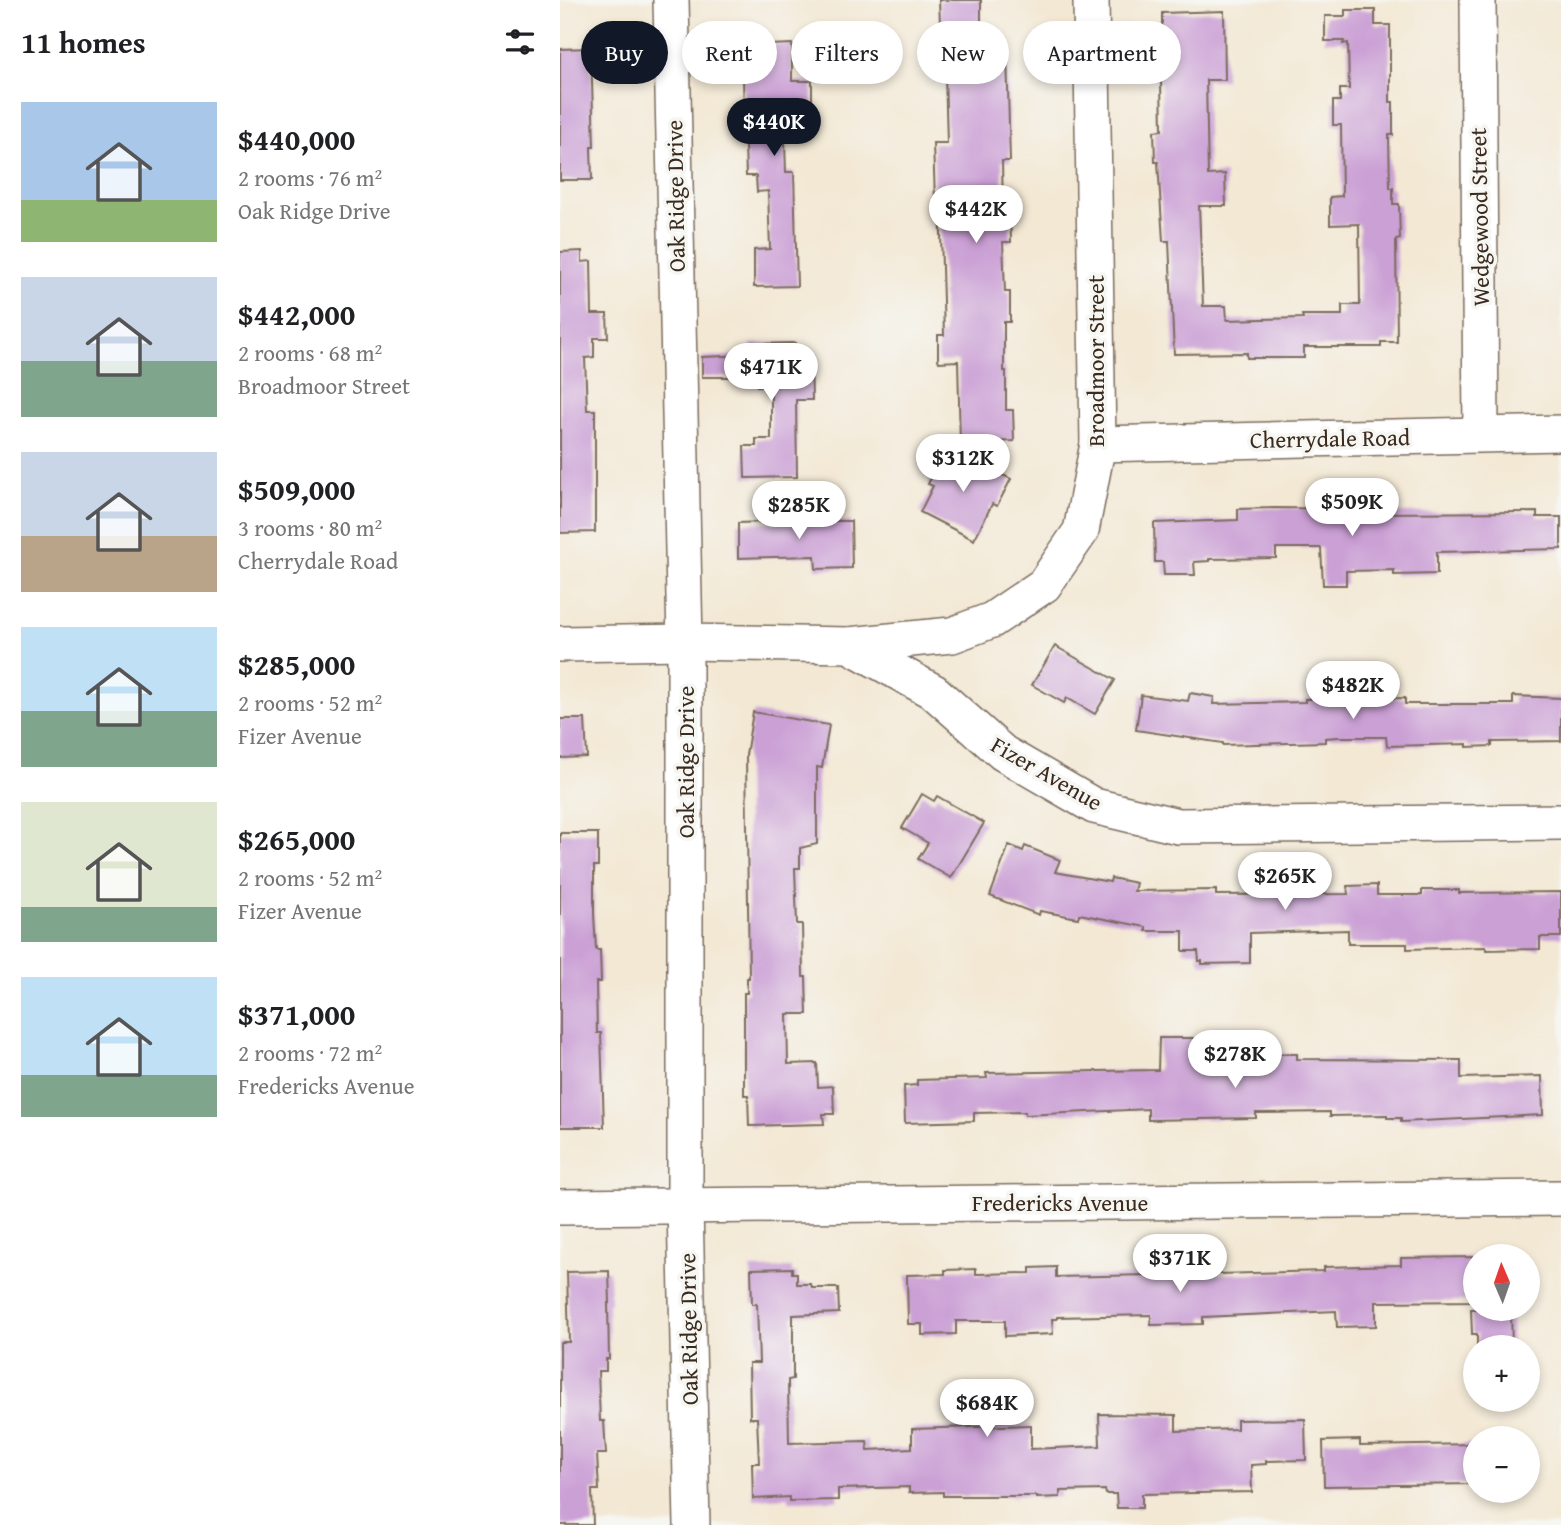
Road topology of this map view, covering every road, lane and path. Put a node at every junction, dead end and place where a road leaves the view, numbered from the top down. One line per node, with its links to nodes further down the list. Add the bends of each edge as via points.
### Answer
1 (671, 0): 7 (street, Oak Ridge Drive)
2 (1091, 0): 6 (street, Broadmoor Street)
3 (1478, 0): 5 (street, Wedgewood Street)
4 (1561, 433): 5 (street, Cherrydale Road)
5 (1481, 434): 6 (street, Cherrydale Road)
6 (1098, 444): 9 (street, Broadmoor Street, via 1081,531 1044,585 992,620 952,635)
7 (685, 642): 8 (street, Fizer Avenue); 9 (street, Fizer Avenue); 12 (street, Oak Ridge Drive)
8 (560, 644)
9 (849, 645): 10 (street, Fizer Avenue, via 934,692 1003,752 1094,806 1178,826)
10 (1561, 822)
11 (1561, 1198): 12 (street, Fredericks Avenue)
12 (685, 1205): 13 (street, Fredericks Avenue); 14 (street, Oak Ridge Drive)
13 (560, 1207)
14 (692, 1525)

